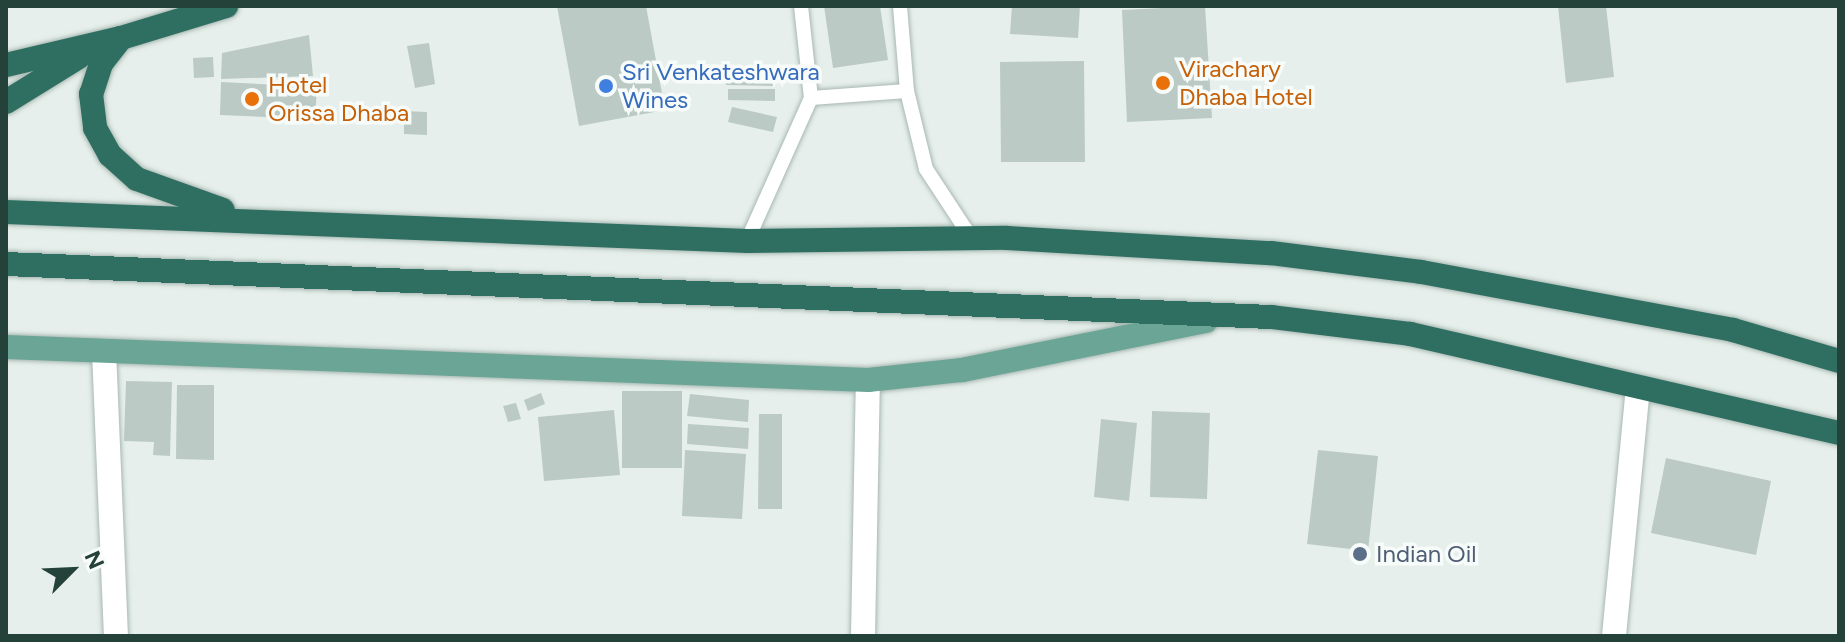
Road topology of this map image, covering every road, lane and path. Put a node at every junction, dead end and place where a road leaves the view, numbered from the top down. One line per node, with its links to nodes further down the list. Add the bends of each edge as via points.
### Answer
1 (226, 6): 4 (highway)
2 (801, 6): 7 (lane)
3 (900, 6): 6 (lane)
4 (121, 38): 5 (highway); 8 (highway, via 64,63); 10 (highway, via 101,64 91,94 95,128 110,155 137,179 173,196)
5 (10, 64)
6 (907, 91): 7 (lane); 11 (lane, via 926,169)
7 (811, 98): 12 (lane)
8 (6, 102)
9 (6, 212): 10 (highway)
10 (295, 222): 12 (highway)
11 (972, 239): 12 (highway); 17 (highway, via 1119,242 1421,272 1733,330)
12 (747, 241)
13 (6, 264): 14 (highway)
14 (1272, 317): 18 (main road, via 1186,322 962,370); 19 (highway, via 1410,334)
15 (6, 347): 16 (main road)
16 (104, 351): 18 (main road); 21 (street)
17 (1839, 361)
18 (868, 380): 22 (street)
19 (1638, 387): 20 (highway); 23 (street)
20 (1839, 433)
21 (116, 636)
22 (863, 636)
23 (1614, 636)

